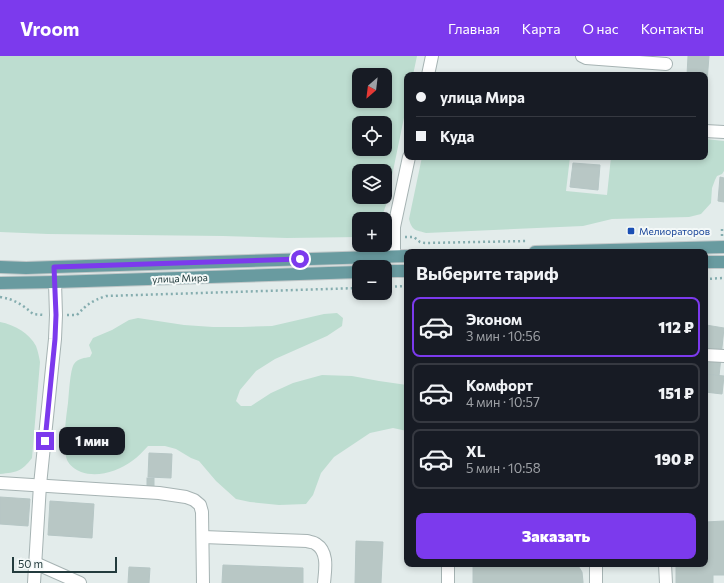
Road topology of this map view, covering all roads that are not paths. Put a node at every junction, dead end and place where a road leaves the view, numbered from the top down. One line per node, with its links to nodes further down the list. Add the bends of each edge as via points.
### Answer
1 (432, 56): 4 (street)
2 (582, 56): 3 (street)
3 (666, 65)
4 (429, 72)
5 (708, 131): 6 (street)
6 (724, 132)
7 (408, 160): 12 (street, via 395,220)
8 (724, 240): 11 (main road)
9 (535, 246): 11 (main road)
10 (724, 247): 11 (main road)
11 (665, 248)
12 (394, 256): 13 (main road, улица Мира); 18 (main road, улица Мира); 20 (main road)
13 (404, 256)
14 (708, 262): 15 (main road)
15 (724, 262)
16 (0, 263): 19 (main road)
17 (0, 267): 19 (main road, улица Мира)
18 (54, 267): 19 (main road, улица Мира); 22 (main road)
19 (26, 268)
20 (396, 271)
21 (352, 272): 22 (main road, улица Мира)
22 (55, 282): 23 (main road, улица Мира); 27 (street, via 55,339)
23 (3, 283)
24 (708, 355): 25 (street)
25 (724, 356)
26 (0, 483): 27 (street)
27 (40, 485): 28 (street, via 186,497 200,505); 29 (street)
28 (203, 537): 35 (street); 36 (street, via 307,541 316,544 324,551)
29 (35, 563): 33 (street); 34 (street)
30 (448, 567): 37 (street)
31 (596, 567): 38 (street)
32 (665, 567): 39 (street)
33 (34, 583)
34 (80, 583)
35 (203, 583)
36 (324, 583)
37 (448, 583)
38 (596, 583)
39 (666, 583)

